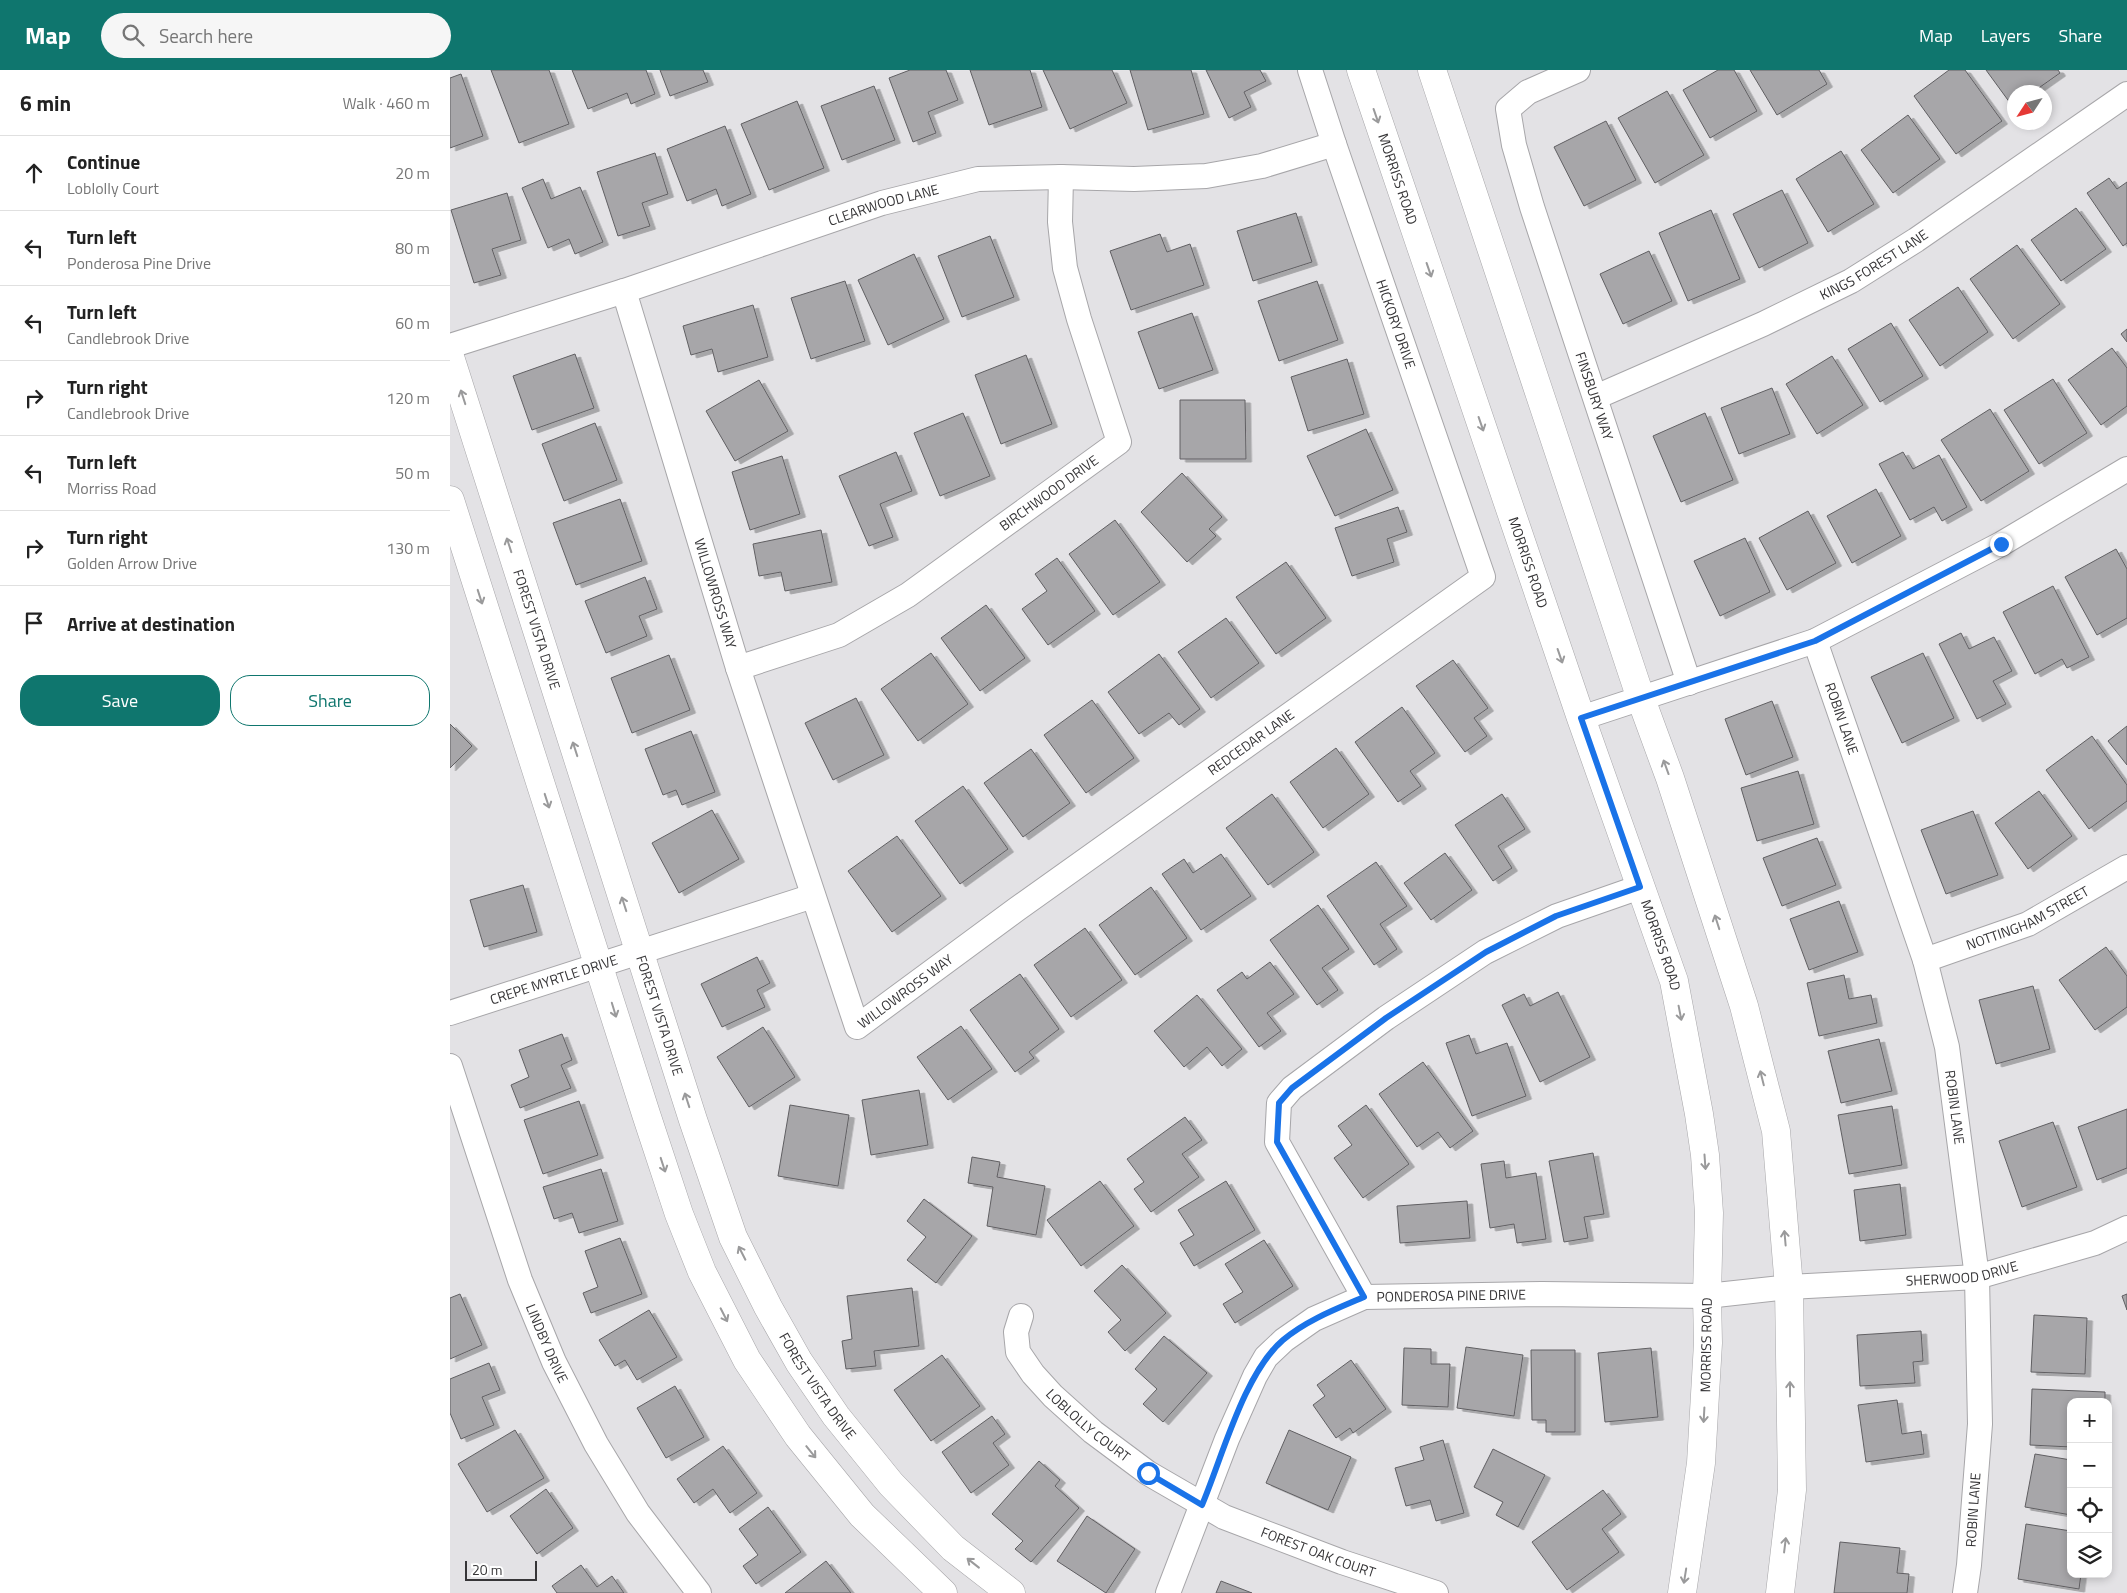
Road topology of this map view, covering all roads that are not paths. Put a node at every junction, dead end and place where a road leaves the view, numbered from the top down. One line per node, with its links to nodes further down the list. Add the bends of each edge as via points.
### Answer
1 (1310, 70): 6 (street, HICKORY DRIVE)
2 (1361, 70): 19 (main road, MORRISS ROAD, one-way to 19)
3 (1432, 70): 18 (main road)
4 (1578, 70): 11 (street, FINSBURY WAY, via 1528,92 1508,109 1514,145 1532,208)
5 (2127, 94): 11 (street, KINGS FOREST LANE, via 1916,240 1851,281 1763,324)
6 (1334, 144): 7 (street, CLEARWOOD LANE, via 1262,166 1206,176 1134,179); 14 (street, HICKORY DRIVE)
7 (1061, 177): 8 (street, CLEARWOOD LANE, via 978,179 891,201); 16 (street, BIRCHWOOD DRIVE, via 1060,222 1065,268 1119,442 908,595 839,635)
8 (624, 291): 9 (street, CLEARWOOD LANE); 16 (street, WILLOWROSS WAY)
9 (450, 346)
10 (450, 357): 24 (main road, FOREST VISTA DRIVE, one-way to 10)
11 (1596, 397): 17 (street, FINSBURY WAY)
12 (2127, 469): 15 (street, via 2001,544)
13 (450, 500): 26 (main road, one-way to 26)
14 (1483, 577): 23 (street, REDCEDAR LANE)
15 (1815, 641): 17 (street); 25 (street, ROBIN LANE)
16 (738, 668): 22 (street, WILLOWROSS WAY)
17 (1689, 683): 18 (street)
18 (1641, 699): 19 (street); 31 (main road, one-way to 18, via 1773,1121 1744,1006)
19 (1581, 718): 21 (main road, MORRISS ROAD)
20 (2124, 875): 25 (street, NOTTINGHAM STREET, via 2028,924)
21 (1640, 887): 32 (main road, MORRISS ROAD, one-way to 32, via 1674,982 1695,1086 1705,1155); 33 (street, via 1556,916 1486,952 1386,1018 1292,1088 1279,1103 1277,1142)
22 (813, 896): 23 (street, WILLOWROSS WAY, via 857,1027); 24 (street, CREPE MYRTLE DRIVE)
23 (1017, 909)
24 (639, 951): 26 (street, CREPE MYRTLE DRIVE); 38 (main road, FOREST VISTA DRIVE, one-way to 24, via 954,1548 891,1484 841,1422 799,1362 733,1237)
25 (1925, 960): 30 (street, ROBIN LANE, via 1947,1048)
26 (599, 963): 27 (street, CREPE MYRTLE DRIVE); 37 (main road, one-way to 37, via 680,1214 702,1272 747,1360 798,1436 862,1515)
27 (450, 1013)
28 (450, 1066): 36 (street, LINDBY DRIVE, via 520,1280 554,1362 596,1444 638,1513)
29 (2127, 1228): 30 (street, SHERWOOD DRIVE, via 2096,1243)
30 (1976, 1277): 31 (street, SHERWOOD DRIVE); 43 (street, ROBIN LANE, via 1980,1424)
31 (1789, 1286): 32 (street, PONDEROSA PINE DRIVE); 42 (main road, one-way to 31, via 1792,1490)
32 (1707, 1296): 33 (street, PONDEROSA PINE DRIVE, via 1532,1294); 41 (main road, MORRISS ROAD, one-way to 41, via 1708,1343 1701,1463)
33 (1364, 1297): 35 (street, PONDEROSA PINE DRIVE, via 1314,1319 1266,1357 1235,1421)
34 (1021, 1316): 35 (street, LOBLOLLY COURT, via 1016,1332 1018,1352 1032,1374 1053,1396 1118,1452)
35 (1202, 1505): 39 (street, PONDEROSA PINE DRIVE); 40 (street, FOREST OAK COURT, via 1224,1517 1342,1562)
36 (699, 1593)
37 (944, 1593)
38 (1011, 1593)
39 (1168, 1593)
40 (1436, 1593)
41 (1682, 1593)
42 (1780, 1593)
43 (1964, 1593)

